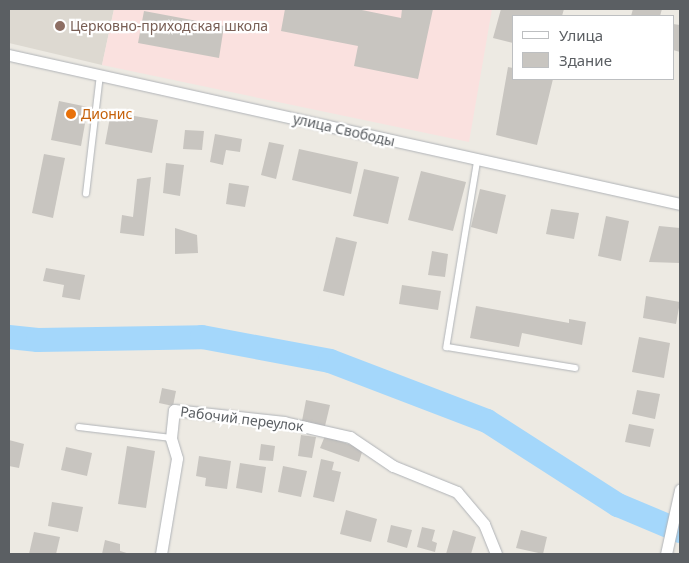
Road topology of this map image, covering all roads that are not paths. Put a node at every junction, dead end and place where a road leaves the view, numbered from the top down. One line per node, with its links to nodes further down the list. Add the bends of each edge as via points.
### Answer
1 (9, 55): 2 (street, улица Свободы)
2 (100, 75): 3 (street, улица Свободы); 4 (lane)
3 (478, 159): 5 (street, улица Свободы); 6 (lane, via 446,347)
4 (86, 194)
5 (680, 204)
6 (575, 368)
7 (79, 427): 8 (lane)
8 (171, 438): 10 (street, Рабочий переулок, via 177,458); 11 (street, Рабочий переулок, via 174,410 284,422 350,436 393,466 457,492 484,524)
9 (680, 490): 12 (street)
10 (161, 554)
11 (496, 554)
12 (666, 554)

